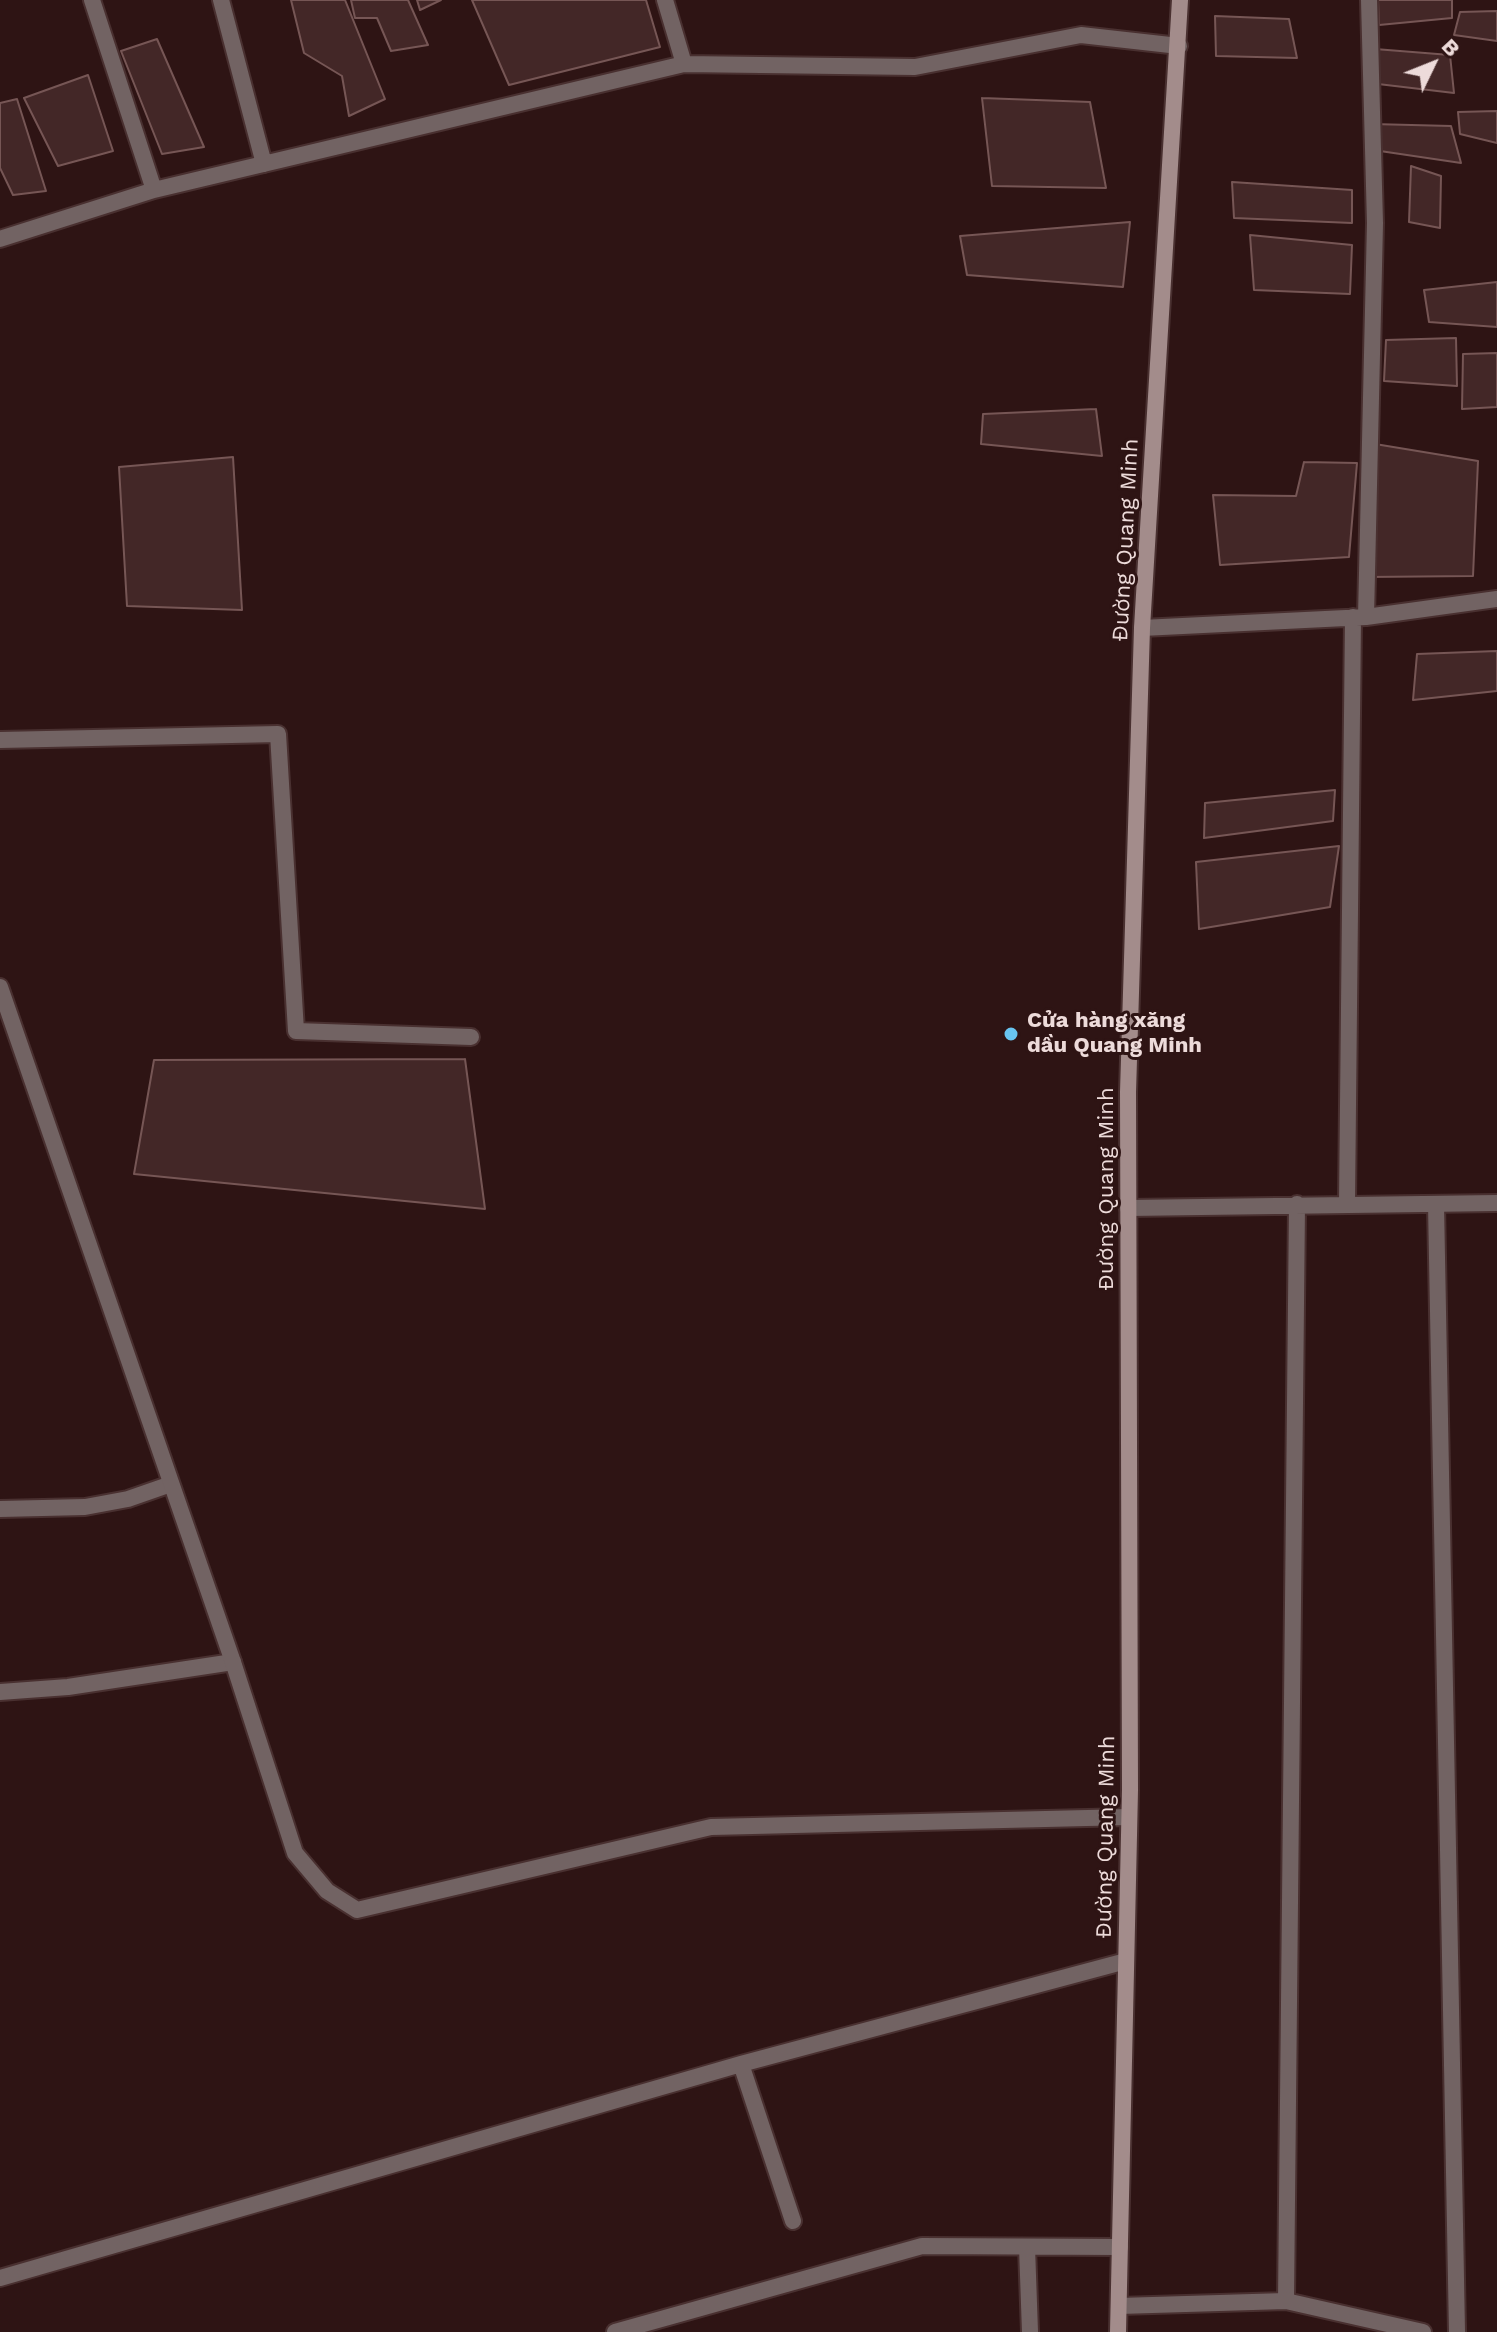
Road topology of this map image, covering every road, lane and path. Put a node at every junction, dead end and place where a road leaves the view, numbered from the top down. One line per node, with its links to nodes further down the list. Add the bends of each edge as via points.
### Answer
1 (92, 0): 9 (street)
2 (221, 0): 8 (street)
3 (665, 0): 7 (street)
4 (1180, 0): 6 (street, Đường Quang Minh)
5 (1369, 0): 12 (street, via 1375,223)
6 (1179, 46): 7 (street, via 1081,35 915,67); 13 (street, Đường Quang Minh)
7 (684, 64): 8 (street)
8 (264, 164): 9 (street)
9 (154, 190): 10 (street)
10 (0, 239)
11 (1497, 599): 12 (street)
12 (1360, 617): 13 (street); 17 (street)
13 (1142, 628): 21 (street, Đường Quang Minh)
14 (0, 740): 16 (street, via 278,734 296,1031)
15 (0, 987): 22 (street)
16 (471, 1037)
17 (1347, 1203): 19 (street); 20 (street)
18 (1497, 1203): 20 (street)
19 (1297, 1204): 21 (street); 33 (street)
20 (1436, 1204): 39 (street)
21 (1128, 1208): 26 (street, Đường Quang Minh)
22 (171, 1484): 23 (street, via 85,1507); 24 (street)
23 (0, 1509)
24 (233, 1662): 25 (street); 26 (street, via 295,1853 327,1891 357,1910 711,1827)
25 (0, 1692)
26 (1129, 1817): 27 (street, Đường Quang Minh)
27 (1126, 1961): 28 (street); 31 (street, Đường Quang Minh)
28 (741, 2064): 29 (street); 32 (street)
29 (793, 2221)
30 (1027, 2247): 31 (street); 35 (street, via 922,2246); 36 (street)
31 (1120, 2247): 34 (street, Đường Quang Minh)
32 (0, 2278)
33 (1286, 2301): 34 (street); 38 (street)
34 (1119, 2306): 37 (street, Đường Quang Minh)
35 (615, 2332)
36 (1030, 2332)
37 (1118, 2332)
38 (1423, 2332)
39 (1457, 2332)

